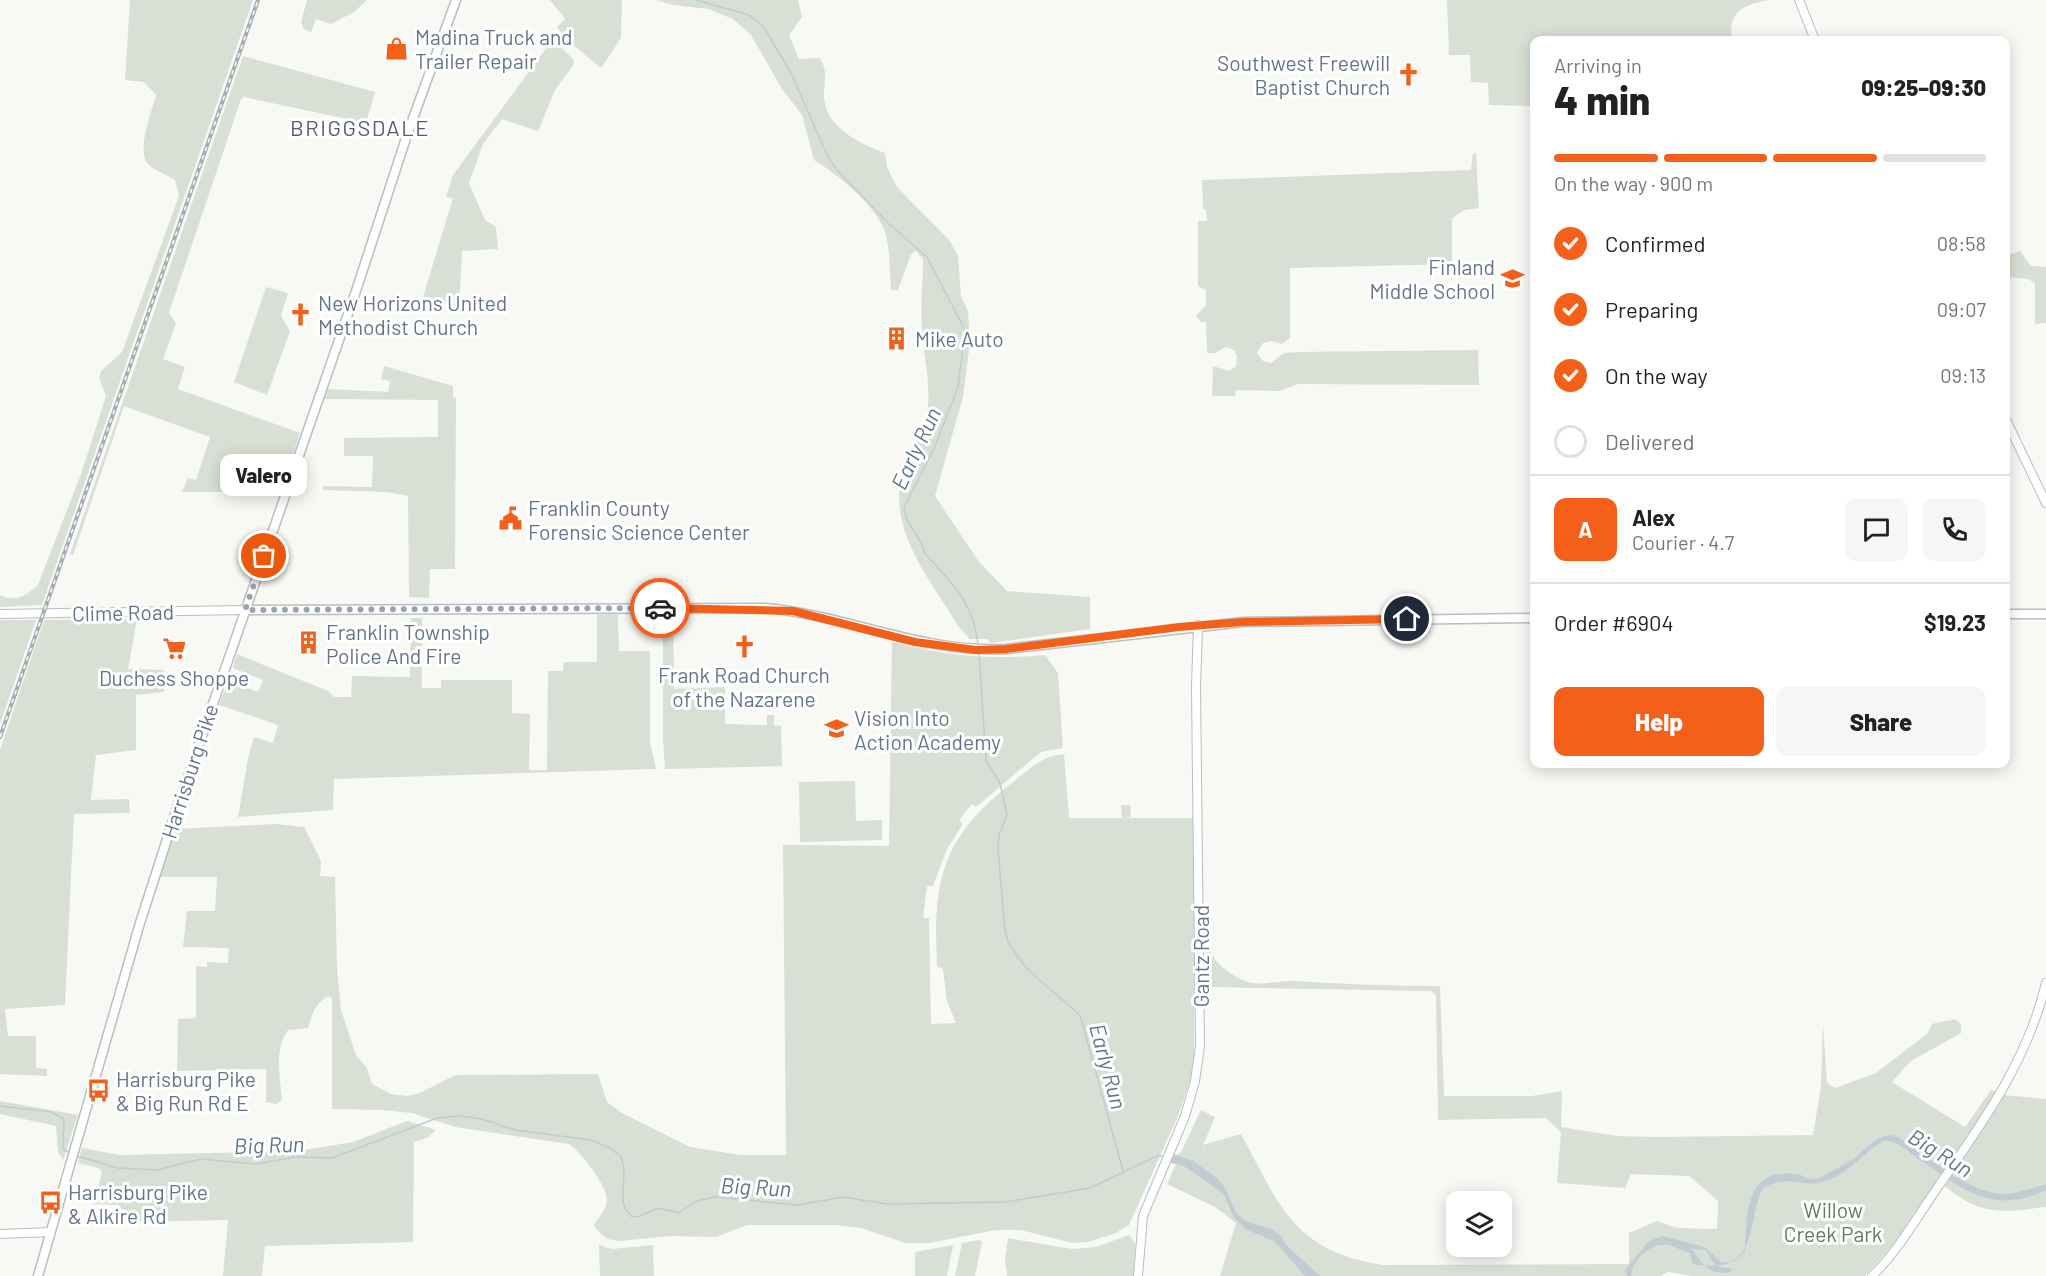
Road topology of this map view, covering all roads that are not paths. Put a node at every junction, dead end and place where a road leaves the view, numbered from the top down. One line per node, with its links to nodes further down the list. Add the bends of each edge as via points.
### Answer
1 (456, 0): 6 (main road, Harrisburg Pike, via 406,135)
2 (1799, 0): 3 (main road)
3 (1813, 36)
4 (2010, 428): 5 (main road)
5 (2046, 503)
6 (245, 610): 7 (main road, Clime Road); 11 (main road, via 766,608 812,615 935,646 985,650); 13 (main road, Harrisburg Pike, via 156,873)
7 (0, 614)
8 (2010, 614): 9 (main road)
9 (2046, 614)
10 (1530, 618): 11 (main road, via 1329,619)
11 (1198, 625): 16 (main road, Gantz Road, via 1200,1046 1193,1091 1141,1225)
12 (2046, 983): 17 (main road, via 2031,1033 2015,1068 1905,1237)
13 (50, 1232): 14 (main road); 15 (main road, Harrisburg Pike)
14 (0, 1234)
15 (38, 1276)
16 (1138, 1276)
17 (1872, 1276)

